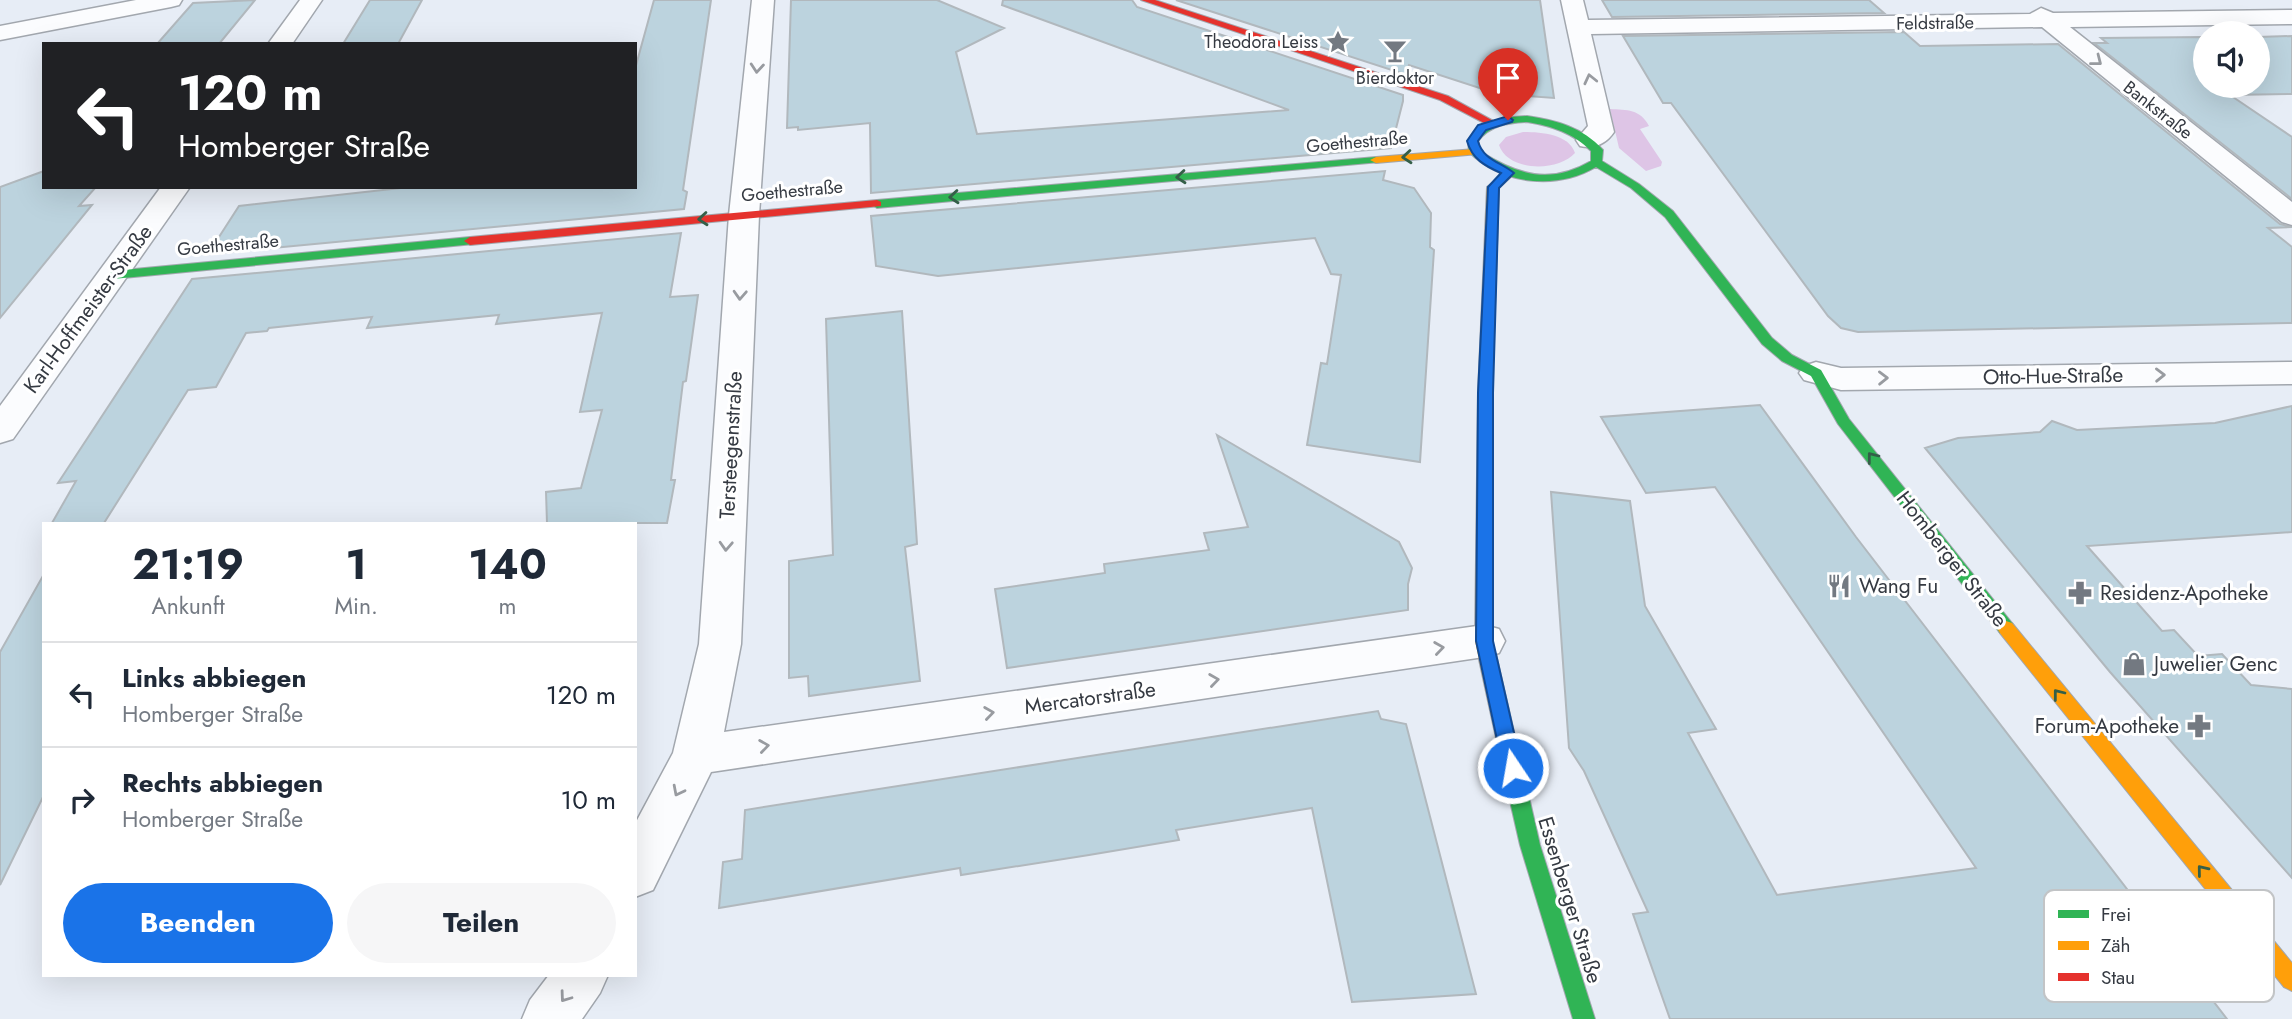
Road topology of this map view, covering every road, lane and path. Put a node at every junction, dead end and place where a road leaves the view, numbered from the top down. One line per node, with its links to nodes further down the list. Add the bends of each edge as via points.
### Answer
1 (171, 0): 10 (street)
2 (311, 0): 11 (street)
3 (764, 0): 17 (street, Tersteegenstraße, one-way to 17)
4 (1146, 0): 12 (street, via 1444,98)
5 (1572, 0): 9 (street)
6 (2028, 0): 8 (street, Bankstraße)
7 (2292, 17): 8 (street, Feldstraße)
8 (2046, 21): 9 (street, Feldstraße); 18 (street, Bankstraße, one-way to 18)
9 (1578, 27): 13 (street, one-way to 9, via 1601,126)
10 (0, 33)
11 (281, 42)
12 (1492, 123): 13 (street, via 1551,122 1567,127); 14 (street, via 1477,132)
13 (1592, 151): 15 (street, via 1588,170 1567,177); 20 (street, via 1669,214 1767,341)
14 (1475, 152): 15 (street); 17 (street, Goethestraße, one-way to 17)
15 (1509, 173): 23 (street, Essenberger Straße, via 1493,187 1485,393)
16 (175, 189): 19 (street, Karl-Hoffmeister-Straße)
17 (744, 215): 19 (street, Goethestraße, one-way to 19); 24 (street, Tersteegenstraße, one-way to 24, via 720,644)
18 (2292, 216)
19 (113, 275): 22 (street, Karl-Hoffmeister-Straße)
20 (1816, 373): 21 (street, Otto-Hue-Straße, one-way to 21, via 1841,379); 26 (street, Homberger Straße, one-way to 20, via 1843,421)
21 (2292, 373)
22 (0, 432)
23 (1485, 641): 24 (street, Mercatorstraße, one-way to 23); 31 (street, Essenberger Straße, via 1530,845)
24 (696, 755): 25 (street, Tersteegenstraße, one-way to 25)
25 (637, 870)
26 (2218, 890)
27 (2274, 958): 29 (street, Homberger Straße, one-way to 27)
28 (580, 977): 30 (street, one-way to 30)
29 (2292, 980)
30 (549, 1019)
31 (1584, 1019)

